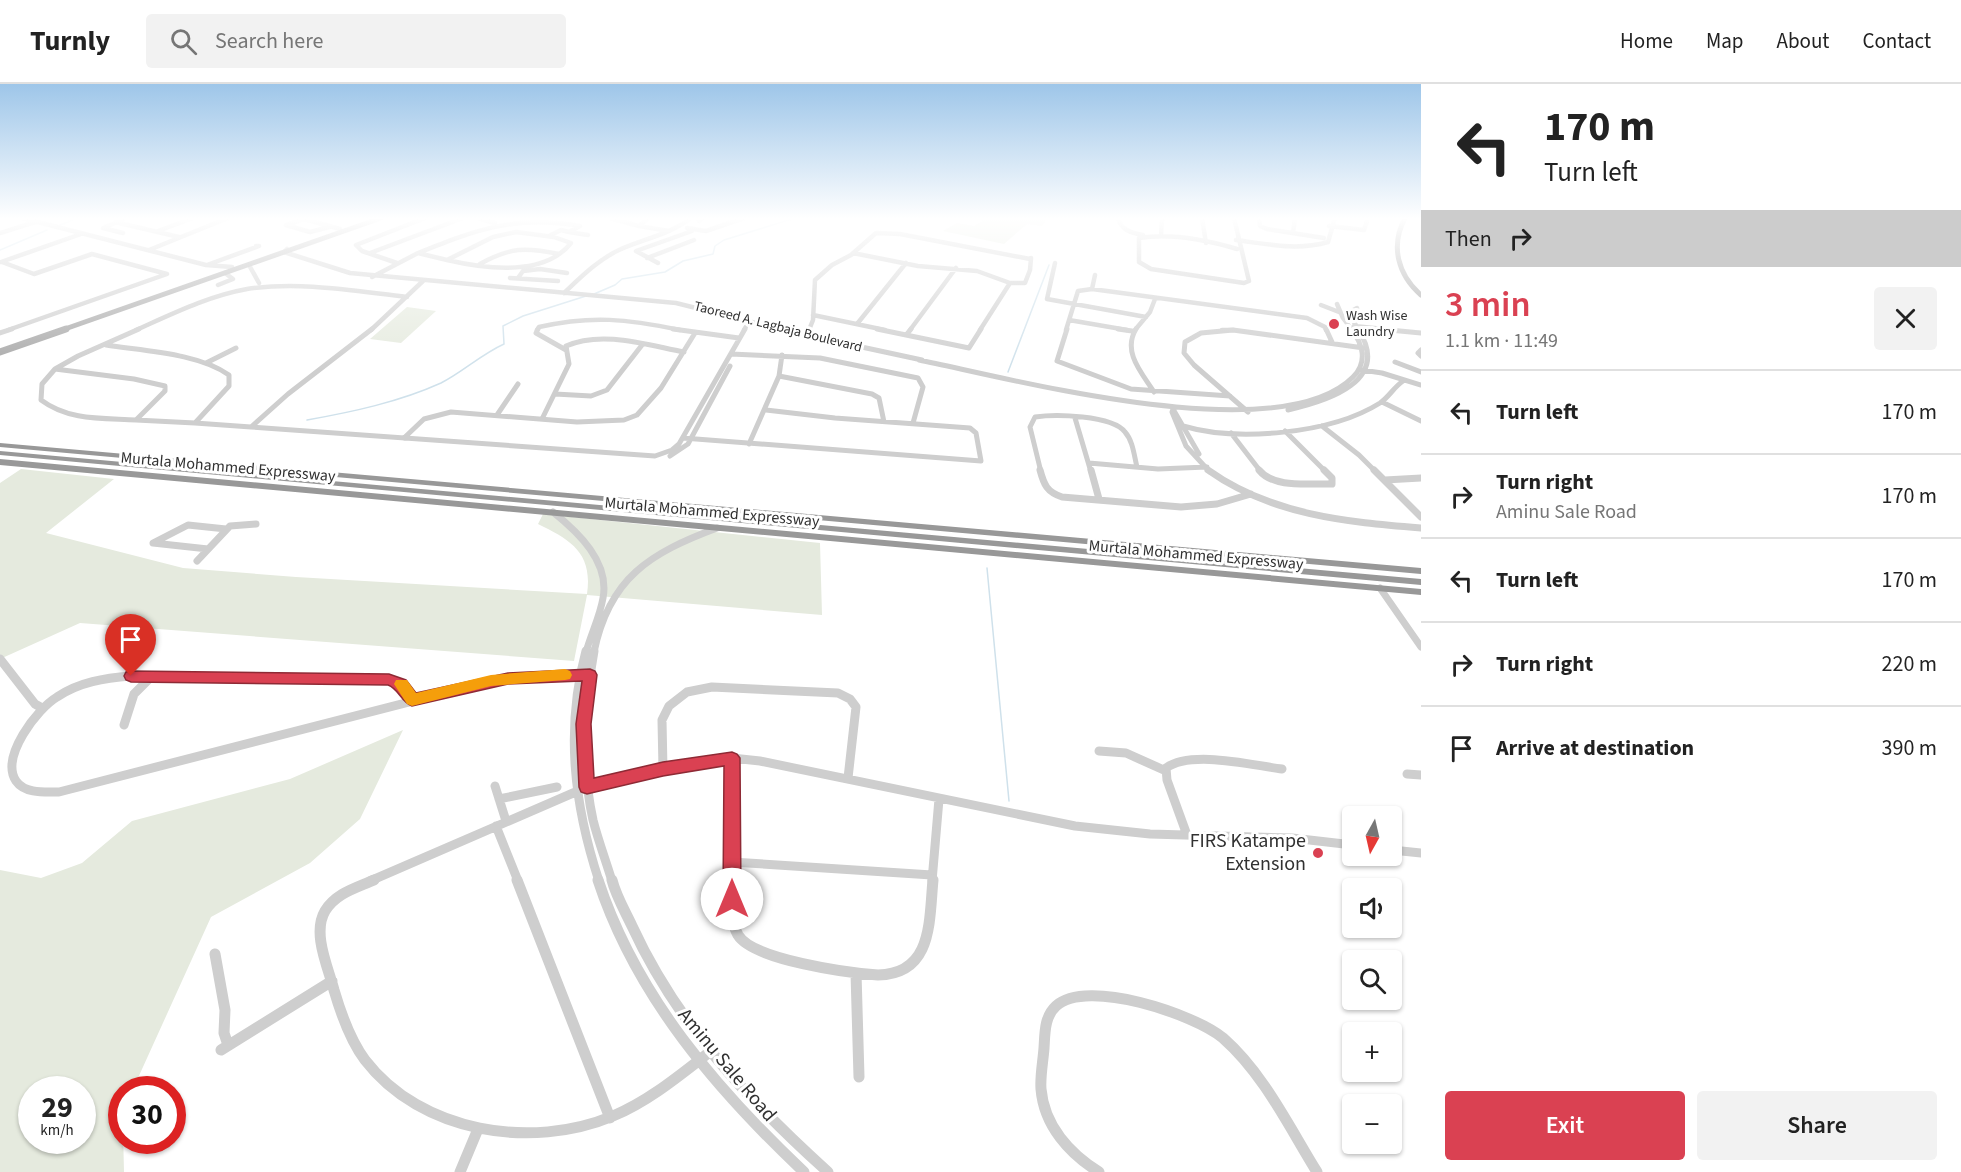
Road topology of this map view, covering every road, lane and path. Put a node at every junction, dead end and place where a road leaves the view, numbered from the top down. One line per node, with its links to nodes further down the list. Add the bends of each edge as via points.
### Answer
1 (956, 268): 56 (street)
2 (17, 269): 3 (street, via 34,274)
3 (50, 269)
4 (149, 269): 53 (street, via 168,274)
5 (210, 269): 23 (street)
6 (227, 269): 23 (main road)
7 (238, 269): 24 (main road)
8 (251, 269): 33 (street)
9 (337, 269): 27 (street, Taoreed A. Lagbaja Boulevard)
10 (387, 269): 27 (street)
11 (527, 269): 29 (street)
12 (534, 269): 22 (street)
13 (592, 269): 37 (street)
14 (828, 269): 46 (street, via 815,280)
15 (901, 269): 50 (street)
16 (961, 269): 34 (street, via 987,273)
17 (1030, 269): 34 (street, via 1025,283)
18 (1053, 269): 41 (street, via 1047,299)
19 (1156, 269): 20 (street, via 1247,282)
20 (1243, 269)
21 (1403, 269): 38 (main road)
22 (558, 272): 25 (street); 30 (street)
23 (216, 273): 44 (main road)
24 (225, 273): 35 (street, via 233,278); 44 (main road)
25 (567, 273)
26 (1095, 275): 36 (street)
27 (372, 277): 31 (street, Taoreed A. Lagbaja Boulevard)
28 (510, 278): 29 (street)
29 (518, 278): 30 (street)
30 (548, 280): 32 (street)
31 (423, 281): 37 (street, Taoreed A. Lagbaja Boulevard); 39 (street)
32 (558, 281)
33 (259, 283)
34 (1010, 283): 56 (street, via 969,348)
35 (218, 285)
36 (1092, 289): 40 (street); 41 (street, via 1078,291)
37 (564, 293): 49 (street, Taoreed A. Lagbaja Boulevard, via 653,299)
38 (1421, 295)
39 (406, 297): 60 (street, via 307,288 256,288 193,306); 99 (street, via 348,350)
40 (1155, 299): 47 (street, via 1154,308); 59 (street, via 1307,318 1323,325)
41 (1074, 304): 47 (street); 48 (street)
42 (1321, 305): 45 (street)
43 (1357, 308): 45 (street)
44 (112, 311): 64 (main road)
45 (1344, 313): 51 (street)
46 (813, 315): 50 (street); 57 (street)
47 (1146, 317): 52 (street)
48 (1069, 320): 52 (street); 83 (street, via 1057,361 1131,389)
49 (748, 323): 57 (street, Taoreed A. Lagbaja Boulevard); 58 (street); 68 (street)
50 (857, 324): 56 (street)
51 (1355, 326): 55 (street); 63 (street)
52 (1132, 331): 83 (street, via 1131,351)
53 (0, 333)
54 (695, 333): 58 (street); 65 (street, via 600,318 539,327 536,333); 67 (street)
55 (1421, 333)
56 (907, 334)
57 (807, 335): 69 (street, Taoreed A. Lagbaja Boulevard)
58 (739, 338): 68 (street)
59 (1332, 342): 63 (street); 85 (street, via 1233,330 1211,331 1190,338 1185,342 1184,353)
60 (105, 344): 74 (street); 75 (street)
61 (642, 345): 65 (street, via 585,340 571,342); 67 (street); 84 (street, via 607,390 591,396)
62 (236, 348): 74 (street)
63 (1365, 348): 76 (street)
64 (0, 350)
65 (566, 350): 84 (street, via 569,364)
66 (1421, 350): 71 (street)
67 (684, 352): 92 (street, via 636,416 608,423)
68 (734, 353): 70 (street); 104 (street)
69 (886, 353): 72 (street, Taoreed A. Lagbaja Boulevard); 88 (street, Taoreed A. Lagbaja Boulevard)
70 (782, 355): 79 (street); 97 (street, via 820,358 918,378 922,389)
71 (1421, 356)
72 (922, 360)
73 (1395, 362): 77 (street)
74 (206, 363): 96 (street, via 224,369 230,386)
75 (55, 369): 93 (street, via 39,391 48,407 72,415); 93 (street, via 165,386 165,391)
76 (1363, 370): 78 (street); 89 (street, Taoreed A. Lagbaja Boulevard, via 1346,390 1326,400 1290,410)
77 (1421, 372)
78 (1381, 374): 80 (street); 82 (street)
79 (779, 376): 87 (street); 95 (street, via 872,394 879,398)
80 (1398, 381): 82 (street); 86 (street)
81 (518, 384): 90 (street)
82 (1421, 386)
83 (1154, 392): 85 (street)
84 (555, 393): 92 (street)
85 (1230, 396): 89 (street)
86 (1382, 402): 94 (street); 98 (street)
87 (766, 410): 95 (street); 106 (street)
88 (1175, 412): 89 (street, Taoreed A. Lagbaja Boulevard); 100 (street); 111 (street, via 1187,447)
89 (1248, 412)
90 (497, 415): 92 (street); 103 (street, via 436,414 421,420)
91 (1075, 418): 109 (street); 110 (street, via 1123,429); 120 (street, via 1039,416 1032,422 1044,485 1046,490 1062,497)
92 (542, 419)
93 (136, 420): 96 (street)
94 (1421, 420)
95 (884, 422): 97 (street)
96 (195, 423): 99 (street)
97 (913, 423): 106 (street, via 974,430 981,461)
98 (1322, 426): 101 (street); 116 (street)
99 (251, 427): 103 (street)
100 (1184, 430): 102 (street); 111 (street)
101 (1285, 431): 102 (street); 102 (street, via 1332,478 1332,484 1266,479)
102 (1231, 434)
103 (404, 438): 104 (street, via 640,460 674,455 682,450)
104 (687, 438): 106 (street)
105 (0, 442): 107 (highway, Murtala Mohammed Expressway); 126 (highway, Murtala Mohammed Expressway)
106 (749, 444)
107 (6, 452): 112 (highway, Murtala Mohammed Expressway); 115 (highway, Murtala Mohammed Expressway)
108 (0, 462): 121 (highway, Murtala Mohammed Expressway)
109 (1089, 463): 110 (street); 120 (street)
110 (1137, 467): 111 (street)
111 (1208, 467): 119 (street); 124 (street, via 1246,488 1306,510)
112 (294, 471): 113 (highway, Murtala Mohammed Expressway); 115 (highway)
113 (317, 473): 117 (highway, via 308,476); 127 (highway, Murtala Mohammed Expressway)
114 (1421, 478): 116 (street)
115 (286, 479): 117 (highway, Murtala Mohammed Expressway)
116 (1385, 480): 123 (street)
117 (307, 481): 118 (highway, Murtala Mohammed Expressway)
118 (383, 488): 121 (highway); 131 (highway, Murtala Mohammed Expressway)
119 (1242, 493): 120 (street, via 1217,504 1181,507); 129 (street, via 1306,514)
120 (1099, 500)
121 (437, 501): 122 (highway, Murtala Mohammed Expressway)
122 (553, 512): 128 (highway, Murtala Mohammed Expressway); 140 (street, via 590,546)
123 (1421, 517)
124 (1421, 523)
125 (256, 524): 130 (street, via 236,524)
126 (961, 524): 127 (highway); 135 (highway, Murtala Mohammed Expressway)
127 (906, 525): 136 (highway, Murtala Mohammed Expressway)
128 (717, 528): 132 (highway, Murtala Mohammed Expressway); 140 (street, via 650,556)
129 (1421, 528)
130 (226, 529): 133 (street); 133 (street, via 188,525 153,543)
131 (966, 540): 132 (highway); 137 (highway, Murtala Mohammed Expressway)
132 (903, 544): 138 (highway, Murtala Mohammed Expressway)
133 (208, 549): 134 (street)
134 (197, 561)
135 (1421, 565)
136 (1421, 571)
137 (1421, 582)
138 (1380, 588): 139 (highway, Murtala Mohammed Expressway); 141 (street)
139 (1421, 592)
140 (607, 597): 143 (street, Aminu Sale Road)
141 (1421, 647)
142 (0, 659): 146 (street)
143 (585, 675): 145 (street, via 499,679); 158 (street, Aminu Sale Road)
144 (151, 676): 145 (street, via 389,679 401,684); 146 (street, via 88,681); 147 (street, via 134,694)
145 (412, 700): 146 (street, via 46,793 19,784 11,771 12,755)
146 (42, 708)
147 (124, 725)
148 (1099, 751): 152 (street, via 1126,753)
149 (732, 758): 150 (street); 155 (street); 166 (street)
150 (663, 769): 155 (street, via 662,720 669,706 687,692 712,687 815,692 843,695 856,707); 158 (street)
151 (1282, 769): 152 (street, via 1185,759 1171,764)
152 (1166, 771): 162 (street)
153 (1407, 774): 154 (street)
154 (1421, 776)
155 (848, 778): 160 (street)
156 (495, 786): 159 (street)
157 (557, 787): 159 (street)
158 (581, 788): 161 (street); 171 (street, Aminu Sale Road, via 623,911 647,958); 172 (street, Aminu Sale Road, via 589,852 604,898 621,937 659,1003)
159 (499, 799): 161 (street)
160 (939, 799): 162 (street, via 1075,826); 167 (street)
161 (501, 823): 170 (street, via 339,894 330,902 319,932); 174 (street)
162 (1187, 835): 163 (street)
163 (1342, 844)
164 (1402, 851): 165 (street)
165 (1421, 853)
166 (732, 862): 167 (street); 169 (street, via 732,917 739,937 759,951)
167 (932, 875): 169 (street, via 926,943 919,958 907,969 890,975)
168 (215, 954): 170 (street, via 225,1010 225,1048)
169 (856, 973): 173 (street)
170 (332, 981): 175 (street, via 354,1042 382,1080 405,1099 432,1113)
171 (711, 1051): 172 (street); 178 (street, Aminu Sale Road, via 798,1148)
172 (698, 1060): 174 (street, via 658,1093); 177 (street, Aminu Sale Road, via 772,1143)
173 (859, 1077)
174 (610, 1118): 175 (street, via 527,1133)
175 (478, 1129): 176 (street)
176 (460, 1172)
177 (804, 1172)
178 (828, 1172)
179 (1099, 1172): 180 (street, via 1075,1156 1060,1138 1041,1091 1048,1016 1063,1000 1088,994 1165,1011 1196,1021 1216,1034 1242,1058)
180 (1317, 1172)

